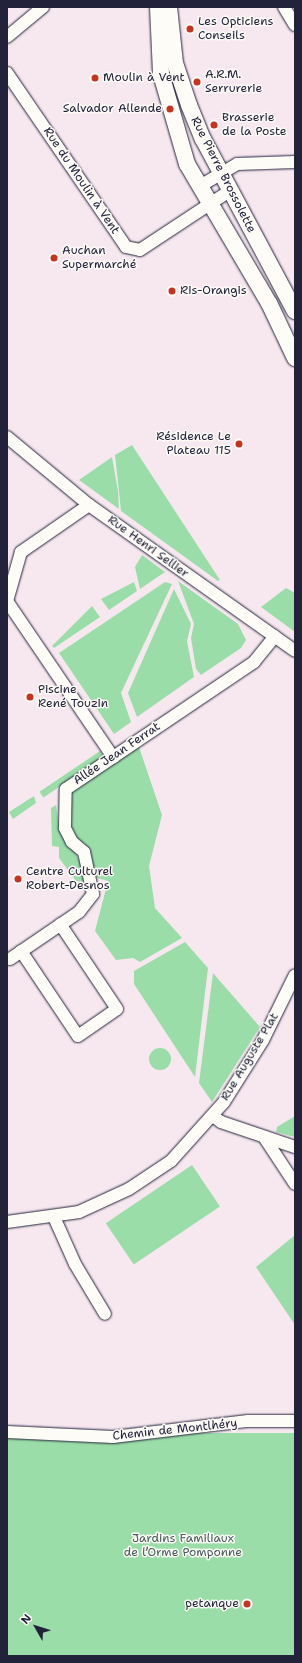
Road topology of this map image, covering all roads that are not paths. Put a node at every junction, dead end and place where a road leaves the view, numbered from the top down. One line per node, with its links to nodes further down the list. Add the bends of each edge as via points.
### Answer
1 (43, 7): 6 (street)
2 (158, 7): 10 (main road, Rue Pierre Brossolette, via 164,88 187,164)
3 (169, 7): 9 (main road, Rue Pierre Brossolette, via 181,82 203,139)
4 (284, 7): 5 (street)
5 (295, 25)
6 (7, 37)
7 (7, 73): 12 (street, Rue du Moulin à Vent, via 126,248 140,250)
8 (295, 162): 9 (street, via 237,164)
9 (221, 172): 10 (street); 11 (main road, Rue Pierre Brossolette)
10 (200, 186): 12 (main road, Rue Pierre Brossolette)
11 (231, 190): 12 (street, Rue du Moulin à Vent); 13 (main road, Rue Pierre Brossolette)
12 (210, 204): 14 (main road, Rue Pierre Brossolette, via 269,303)
13 (295, 312)
14 (295, 358)
15 (7, 437): 16 (street, Rue Henri Sellier)
16 (89, 505): 17 (street, Rue Henri Sellier); 19 (street, via 21,552 7,601)
17 (275, 636): 18 (street, Rue Henri Sellier); 19 (street, Allée Jean Ferrat, via 254,662)
18 (295, 651)
19 (113, 757): 20 (street, Allée Jean Ferrat, via 66,789 65,828 72,842 84,852 93,894 79,912)
20 (60, 924): 21 (street, Allée Jean Ferrat); 21 (street, via 117,1009 110,1014 78,1036)
21 (21, 951): 22 (street, Allée Jean Ferrat)
22 (10, 959)
23 (295, 975): 24 (street, Rue Auguste Plat, via 263,1040)
24 (213, 1116): 25 (street, via 221,1122); 28 (street, Rue Auguste Plat, via 185,1148 150,1176 78,1212)
25 (264, 1137): 26 (street); 27 (street)
26 (295, 1147)
27 (295, 1184)
28 (54, 1217): 29 (street, Rue Auguste Plat); 30 (street, via 75,1264)
29 (7, 1222)
30 (105, 1314)
31 (295, 1421): 32 (street, Chemin de Montlhéry, via 248,1421 113,1437)
32 (7, 1432)

